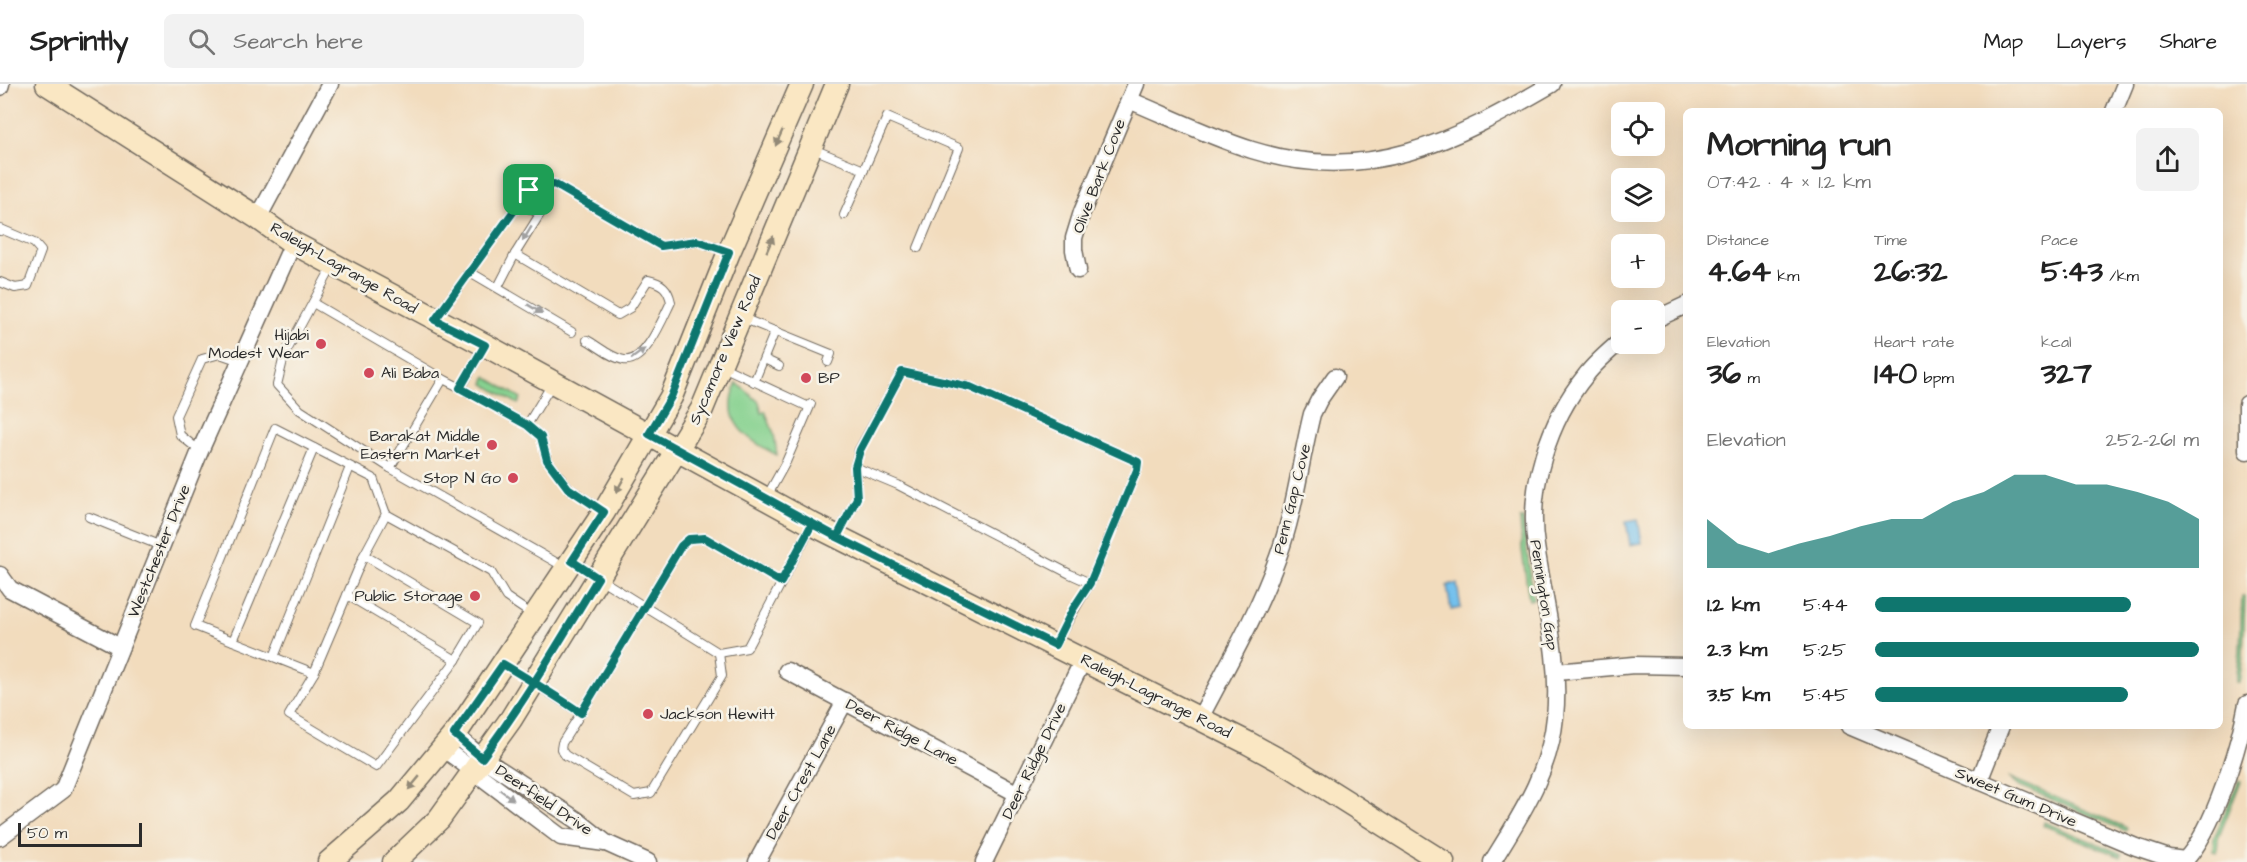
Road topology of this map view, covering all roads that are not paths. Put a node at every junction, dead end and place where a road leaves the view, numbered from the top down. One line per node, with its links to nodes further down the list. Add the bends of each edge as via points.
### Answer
1 (47, 84): 14 (main road, Raleigh-Lagrange Road)
2 (330, 84): 14 (street)
3 (802, 84): 18 (main road, Sycamore View Road, one-way to 18)
4 (837, 84): 10 (main road, Sycamore View Road)
5 (1136, 84): 8 (street, Olive Bark Cove)
6 (1552, 84): 8 (street, via 1442,142 1397,156 1359,162 1322,162 1266,154)
7 (2126, 84): 9 (street)
8 (1129, 100): 21 (street, Olive Bark Cove, via 1074,238)
9 (2115, 108)
10 (810, 147): 11 (lane); 28 (main road, Sycamore View Road, one-way to 10)
11 (864, 170): 13 (lane); 17 (lane, via 887,117 959,148)
12 (519, 203): 18 (lane, via 529,190 554,184 661,246 697,241); 19 (lane, one-way to 19, via 540,214); 22 (lane)
13 (844, 216)
14 (258, 218): 16 (main road, Raleigh-Lagrange Road)
15 (0, 231): 23 (lane, via 34,243 41,251 28,286 15,288)
16 (293, 243): 20 (main road, Raleigh-Lagrange Road); 36 (street, Westchester Drive)
17 (918, 248)
18 (729, 252): 47 (main road, Sycamore View Road, via 671,397)
19 (515, 254): 24 (lane); 32 (lane, one-way to 19, via 622,360 636,358 671,302 668,290 648,280 630,308 618,315)
20 (333, 265): 25 (lane); 29 (main road, Raleigh-Lagrange Road)
21 (1078, 270)
22 (470, 272): 24 (lane); 29 (lane)
23 (0, 282)
24 (498, 287): 31 (lane, one-way to 31)
25 (313, 303): 41 (lane); 54 (lane, via 284,356 277,385 300,410)
26 (1683, 306): 27 (street)
27 (1665, 315)
28 (740, 317): 30 (lane); 38 (main road, Sycamore View Road)
29 (435, 320): 33 (main road, Raleigh-Lagrange Road)
30 (775, 331): 35 (lane); 37 (lane, via 831,354)
31 (572, 332)
32 (587, 340)
33 (485, 345): 42 (main road, Raleigh-Lagrange Road); 44 (lane)
34 (1611, 350): 81 (street, Pennington Gap, via 1586,374 1569,401 1551,437 1538,484 1535,543)
35 (764, 359): 39 (lane); 43 (lane)
36 (240, 361): 50 (street, Westchester Drive); 50 (lane, via 220,354 202,359 176,416 180,435)
37 (828, 362)
38 (720, 365): 43 (lane); 49 (main road, Sycamore View Road, via 702,409)
39 (779, 366)
40 (1335, 376): 87 (street, Penn Gap Cove, via 1312,414 1278,558 1256,610)
41 (443, 379): 44 (lane); 54 (lane)
42 (553, 382): 46 (lane); 47 (main road, Raleigh-Lagrange Road)
43 (754, 382): 55 (lane, via 810,405)
44 (460, 388): 46 (lane)
45 (2247, 404): 51 (street)
46 (527, 425): 56 (lane, via 541,437 547,460 568,488)
47 (649, 434): 49 (main road, Raleigh-Lagrange Road); 56 (main road, Sycamore View Road, one-way to 56)
48 (314, 448): 52 (lane); 71 (lane); 71 (lane, via 275,428 195,626)
49 (678, 450): 55 (main road, Raleigh-Lagrange Road); 65 (main road, Sycamore View Road)
50 (200, 451): 61 (street, Westchester Drive)
51 (2247, 451)
52 (350, 467): 57 (lane, via 373,478); 75 (lane)
53 (855, 467): 60 (lane, via 857,498); 67 (lane, via 898,484); 67 (lane, via 860,450 902,372 970,387 1138,462)
54 (390, 468): 63 (lane)
55 (766, 499): 59 (main road, Raleigh-Lagrange Road)
56 (604, 512): 63 (main road, Sycamore View Road)
57 (386, 514): 62 (lane); 70 (lane, via 491,572 506,597)
58 (89, 517): 61 (lane)
59 (812, 524): 60 (main road, Raleigh-Lagrange Road); 66 (lane)
60 (837, 537): 72 (main road, Raleigh-Lagrange Road)
61 (161, 546): 73 (street, Westchester Drive)
62 (363, 555): 68 (lane); 76 (lane, via 478,623)
63 (569, 565): 65 (main road); 70 (main road, Sycamore View Road)
64 (0, 575): 73 (street, via 10,589)
65 (598, 578): 69 (lane); 83 (main road, Sycamore View Road)
66 (781, 582): 69 (lane, via 698,537 681,546); 74 (lane, via 747,648)
67 (1090, 583): 72 (lane)
68 (346, 595): 76 (lane); 82 (lane)
69 (644, 608): 74 (lane); 86 (lane)
70 (535, 616): 78 (main road, Sycamore View Road)
71 (233, 641): 75 (lane)
72 (1055, 645): 77 (main road, Raleigh-Lagrange Road)
73 (120, 647): 94 (street, Westchester Drive, via 63,790)
74 (719, 653): 86 (lane, via 722,676 651,793 634,796 565,755 562,743)
75 (274, 657): 82 (lane)
76 (456, 660): 82 (lane, via 376,767 289,715)
77 (1083, 660): 87 (main road, Raleigh-Lagrange Road); 93 (street, Deer Ridge Drive)
78 (503, 664): 83 (main road); 90 (main road, Sycamore View Road)
79 (1683, 666): 81 (street, via 1634,665)
80 (787, 670): 84 (street, Deer Ridge Lane)
81 (1556, 672): 102 (street, Pennington Gap, via 1555,718 1542,774)
82 (314, 673)
83 (534, 683): 86 (lane); 91 (main road, Sycamore View Road)
84 (845, 701): 93 (street, Deer Ridge Lane); 99 (street, Deer Crest Lane)
85 (2247, 704): 92 (street, Sweet Gum Drive, via 2222,790 2200,841 2185,860 2136,847)
86 (581, 713)
87 (1200, 718): 101 (main road, Raleigh-Lagrange Road, via 1290,766)
88 (1856, 729): 92 (street, Sweet Gum Drive)
89 (2000, 729): 92 (street)
90 (448, 741): 91 (street, Deerfield Drive); 96 (main road, Sycamore View Road, one-way to 96, via 399,801)
91 (477, 764): 95 (street, Deerfield Drive, via 577,820); 95 (street, Deerfield Drive, one-way to 95, via 561,837); 97 (main road, Sycamore View Road, via 438,819)
92 (1979, 781)
93 (1018, 794): 100 (street, Deer Ridge Drive)
94 (0, 837)
95 (606, 843): 98 (street, Deerfield Drive)
96 (329, 862)
97 (394, 862)
98 (648, 862)
99 (757, 862)
100 (984, 862)
101 (1443, 862)
102 (1492, 862)

